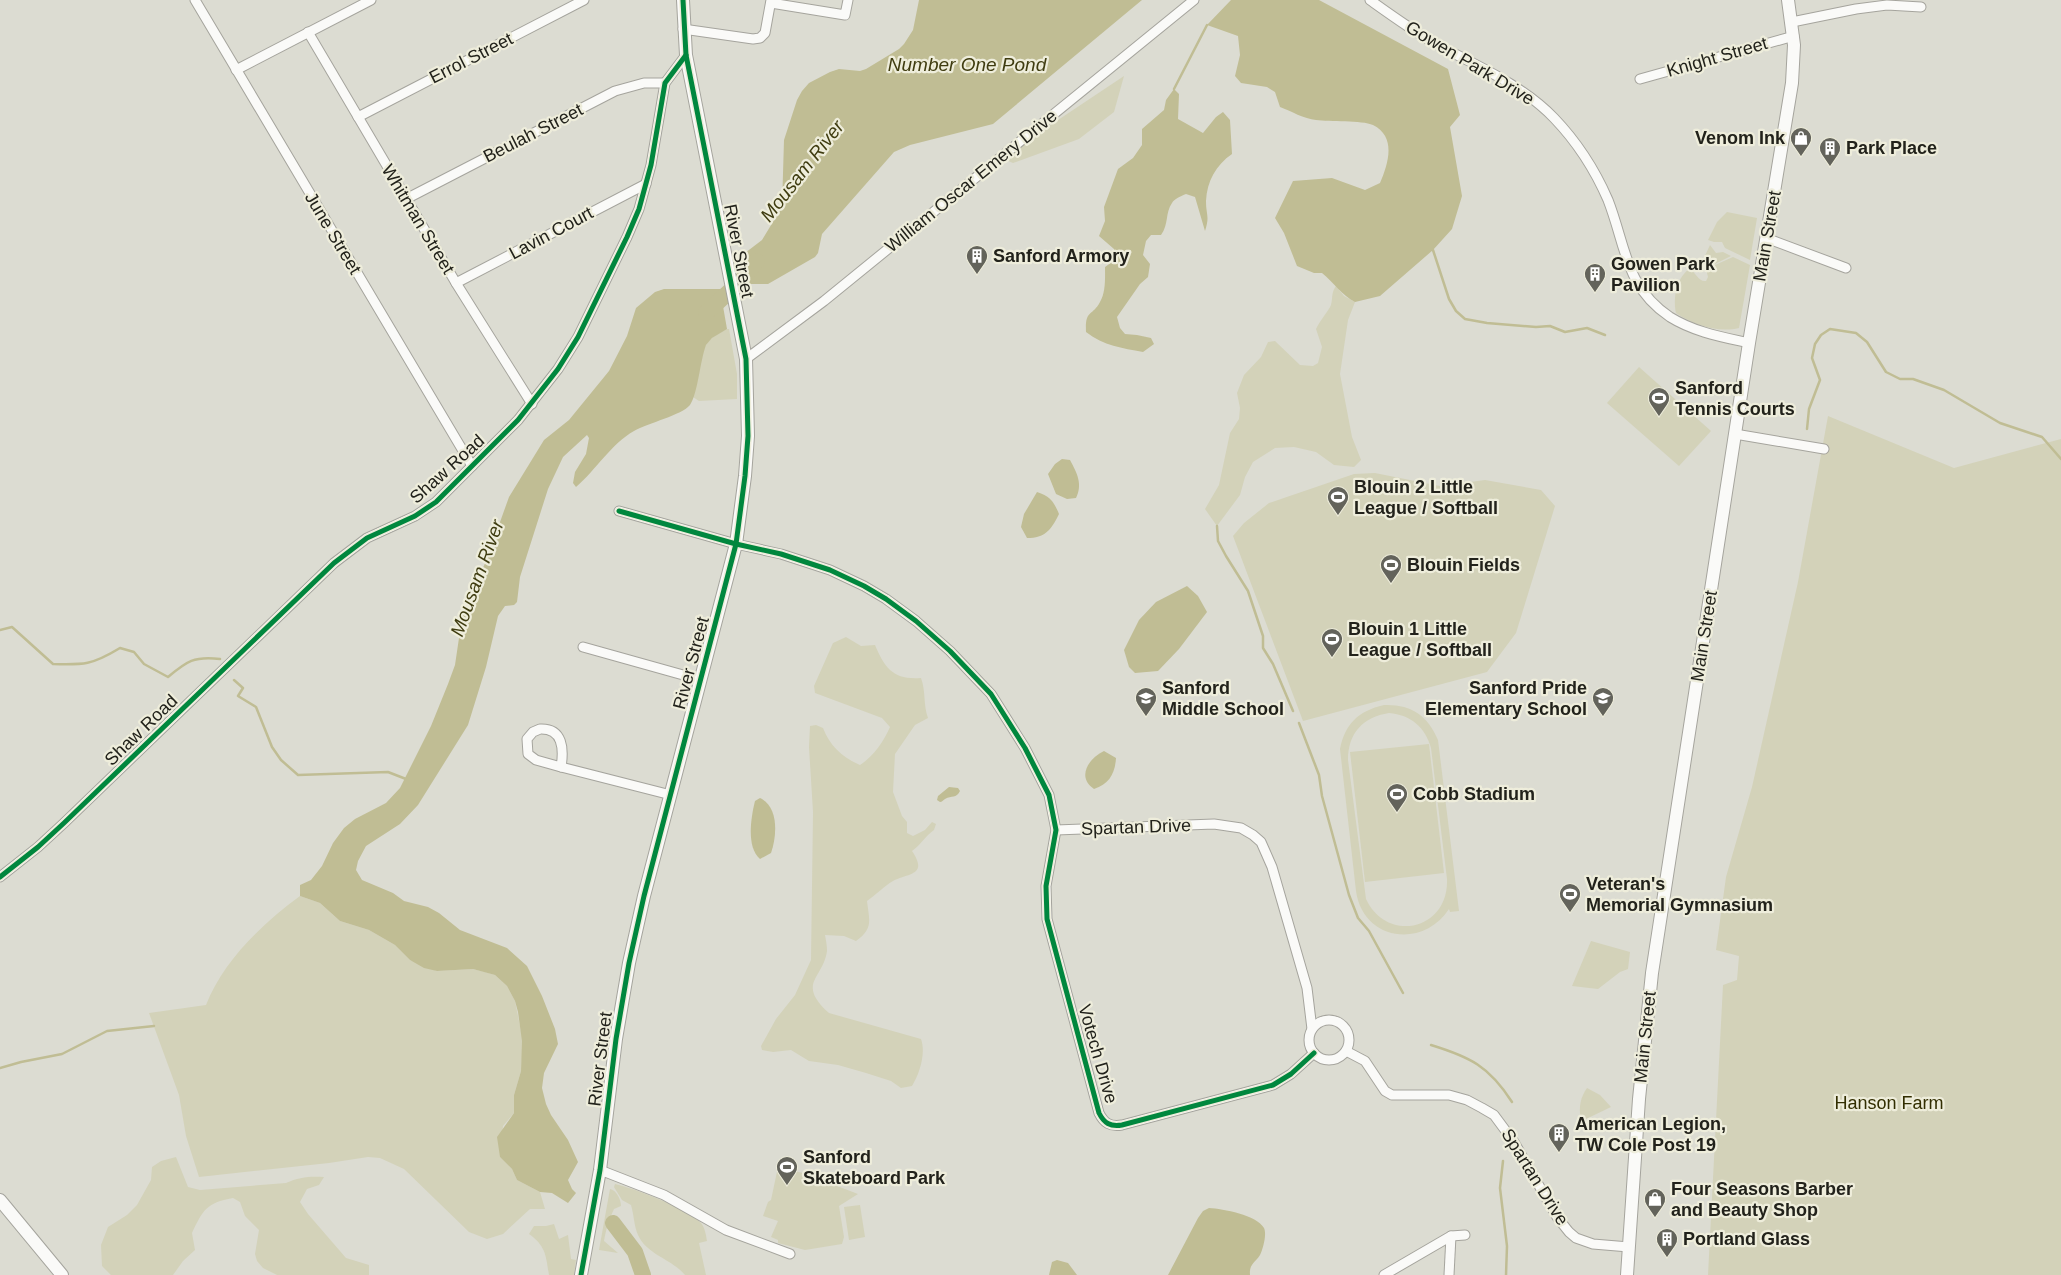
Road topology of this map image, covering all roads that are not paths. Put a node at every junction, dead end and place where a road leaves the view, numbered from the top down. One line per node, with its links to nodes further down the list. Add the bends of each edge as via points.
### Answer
1 (195, 0): 17 (street, June Street)
2 (584, 0): 20 (street, Errol Street)
3 (848, 0): 8 (street, via 845,15)
4 (1194, 0): 27 (street, William Oscar Emery Drive, via 824,301)
5 (1370, 0): 26 (street, Gowen Park Drive, via 1418,33 1509,83 1544,108 1573,140 1596,175 1608,201 1628,267 1646,296 1687,326)
6 (1788, 0): 12 (main road, Main Street)
7 (368, 1): 14 (street)
8 (771, 1): 13 (street, via 760,38)
9 (680, 2): 13 (main road, River Street)
10 (1886, 3): 11 (street); 12 (street)
11 (1921, 7)
12 (1792, 22): 15 (main road, Main Street)
13 (683, 29): 16 (main road, River Street)
14 (308, 32): 17 (street); 20 (street, Whitman Street)
15 (1794, 36): 18 (street, Knight Street); 23 (main road, Main Street, via 1791,89)
16 (686, 55): 19 (street); 27 (main road, River Street)
17 (236, 70): 31 (street, June Street)
18 (1640, 79)
19 (665, 83): 21 (street, Shaw Road); 22 (street, Beulah Street, via 644,83 615,91)
20 (358, 117): 22 (street, Whitman Street)
21 (646, 184): 25 (street, Lavin Court); 28 (street, Shaw Road, via 627,237 582,330)
22 (406, 199): 25 (street, Whitman Street)
23 (1766, 238): 24 (street); 26 (main road, Main Street)
24 (1846, 268)
25 (456, 283): 28 (street, Whitman Street)
26 (1749, 343): 29 (main road, Main Street)
27 (746, 359): 33 (main road, River Street, via 748,436)
28 (532, 404): 31 (street, Shaw Road)
29 (1735, 434): 30 (street); 47 (main road, Main Street, via 1652,977 1639,1099)
30 (1824, 448)
31 (472, 466): 39 (street, Shaw Road, via 431,506 367,538 334,563 72,816)
32 (619, 511): 33 (street, Spartan Drive)
33 (736, 544): 35 (main road, River Street); 38 (street, Spartan Drive, via 830,570 864,586 916,621 950,651 990,694 1025,748 1049,795)
34 (583, 647): 35 (street)
35 (701, 680): 37 (main road, River Street)
36 (561, 767): 36 (street, via 564,753 558,735 540,729 529,736 526,747 531,757); 37 (street)
37 (670, 795): 43 (main road, River Street, via 629,963)
38 (1056, 830): 40 (street, Spartan Drive, via 1214,824 1241,828 1253,834 1261,842 1272,867 1307,988); 42 (street, Votech Drive, via 1046,886 1047,919 1103,1121 1112,1126 1122,1125 1273,1085)
39 (0, 877)
40 (1312, 1029): 41 (street, via 1325,1021 1340,1024 1348,1036); 42 (street, via 1309,1039)
41 (1346, 1051): 42 (street, via 1333,1060); 47 (street, Spartan Drive, via 1365,1061 1385,1091 1392,1095 1449,1096 1467,1100 1494,1115 1514,1142 1556,1217 1569,1232 1593,1244)
42 (1314, 1054)
43 (600, 1170): 48 (street, via 664,1195 726,1230); 50 (main road, River Street)
44 (0, 1200): 49 (main road)
45 (1466, 1235): 46 (street)
46 (1451, 1236): 51 (street); 52 (street)
47 (1629, 1247): 53 (main road, Main Street)
48 (790, 1254)
49 (62, 1275)
50 (581, 1275)
51 (1384, 1275)
52 (1449, 1275)
53 (1627, 1275)

